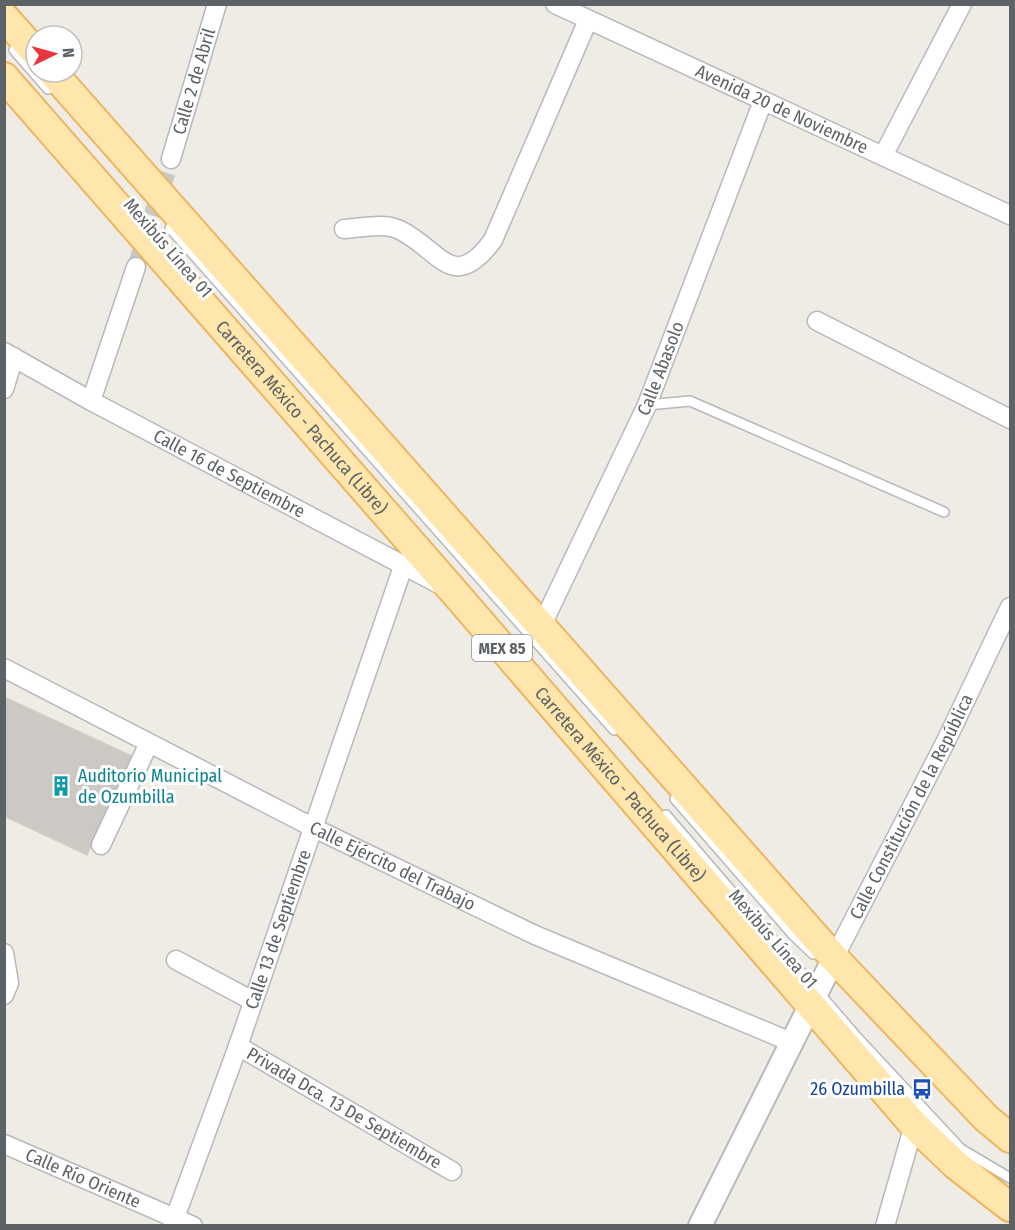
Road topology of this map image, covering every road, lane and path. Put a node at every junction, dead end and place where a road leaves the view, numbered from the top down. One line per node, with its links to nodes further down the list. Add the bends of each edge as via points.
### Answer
1 (217, 4): 13 (street, Calle 2 de Abril)
2 (555, 4): 5 (street, Avenida 20 de Noviembre)
3 (962, 4): 12 (street)
4 (4, 17): 7 (main road)
5 (588, 20): 11 (street, Avenida 20 de Noviembre); 16 (street, via 494,240 479,259 464,267 451,265 399,229 387,226)
6 (4, 38): 10 (lane)
7 (24, 40)
8 (4, 77): 28 (main road, Carretera México - Pachuca (Libre) / MEX 85)
9 (63, 84): 30 (main road, Carretera México - Pachuca (Libre) / MEX 85)
10 (59, 101)
11 (763, 101): 12 (street, Avenida 20 de Noviembre); 23 (street, Calle Abasolo)
12 (883, 156): 14 (street, Avenida 20 de Noviembre)
13 (171, 159)
14 (1011, 215)
15 (161, 217): 32 (lane, Mexibús Línea 01)
16 (344, 230)
17 (136, 267): 22 (street)
18 (817, 321): 24 (street)
19 (259, 352): 26 (lane)
20 (9, 354): 21 (street); 22 (street, Calle 16 de Septiembre)
21 (4, 389)
22 (91, 401): 27 (street, Calle 16 de Septiembre)
23 (647, 405): 25 (lane, via 690,401); 30 (street, Calle Abasolo)
24 (1011, 419)
25 (944, 512)
26 (399, 513)
27 (404, 564): 28 (street, Calle 16 de Septiembre); 36 (street, Calle 13 de Septiembre)
28 (455, 593): 42 (main road, Carretera México - Pachuca (Libre) / MEX 85)
29 (1011, 607): 40 (street, Calle Constitución de la República)
30 (541, 627): 40 (main road, Carretera México - Pachuca (Libre) / MEX 85)
31 (4, 668): 33 (street, Calle Ejército del Trabajo)
32 (619, 735)
33 (149, 742): 36 (street, Calle Ejército del Trabajo); 37 (street)
34 (665, 788): 40 (lane, Mexibús Línea 01, via 794,936)
35 (660, 808): 42 (lane, Mexibús Línea 01)
36 (314, 828): 43 (street, Calle 13 de Septiembre); 44 (street, Calle Ejército del Trabajo, via 535,935)
37 (101, 845)
38 (4, 953): 41 (street, via 9,983)
39 (176, 960): 43 (street)
40 (833, 968): 42 (street, Calle Constitución de la República); 47 (main road, Carretera México - Pachuca (Libre) / MEX 85)
41 (4, 995)
42 (814, 998): 44 (street, Calle Constitución de la República); 46 (main road, Carretera México - Pachuca (Libre) / MEX 85); 50 (lane, Mexibús Línea 01, via 855,1035)
43 (253, 1001): 45 (street, Calle 13 de Septiembre)
44 (791, 1042): 53 (street, Calle Constitución de la República)
45 (238, 1046): 49 (street, Privada Dca. 13 De Septiembre); 51 (street, Calle 13 de Septiembre)
46 (914, 1125): 50 (main road, Carretera México - Pachuca (Libre) / MEX 85, via 956,1166); 54 (street)
47 (1011, 1138)
48 (4, 1144): 51 (street, Calle Río Oriente)
49 (452, 1171)
50 (1009, 1200)
51 (174, 1221): 52 (street, Calle Río Oriente)
52 (193, 1226)
53 (700, 1226)
54 (885, 1226)

